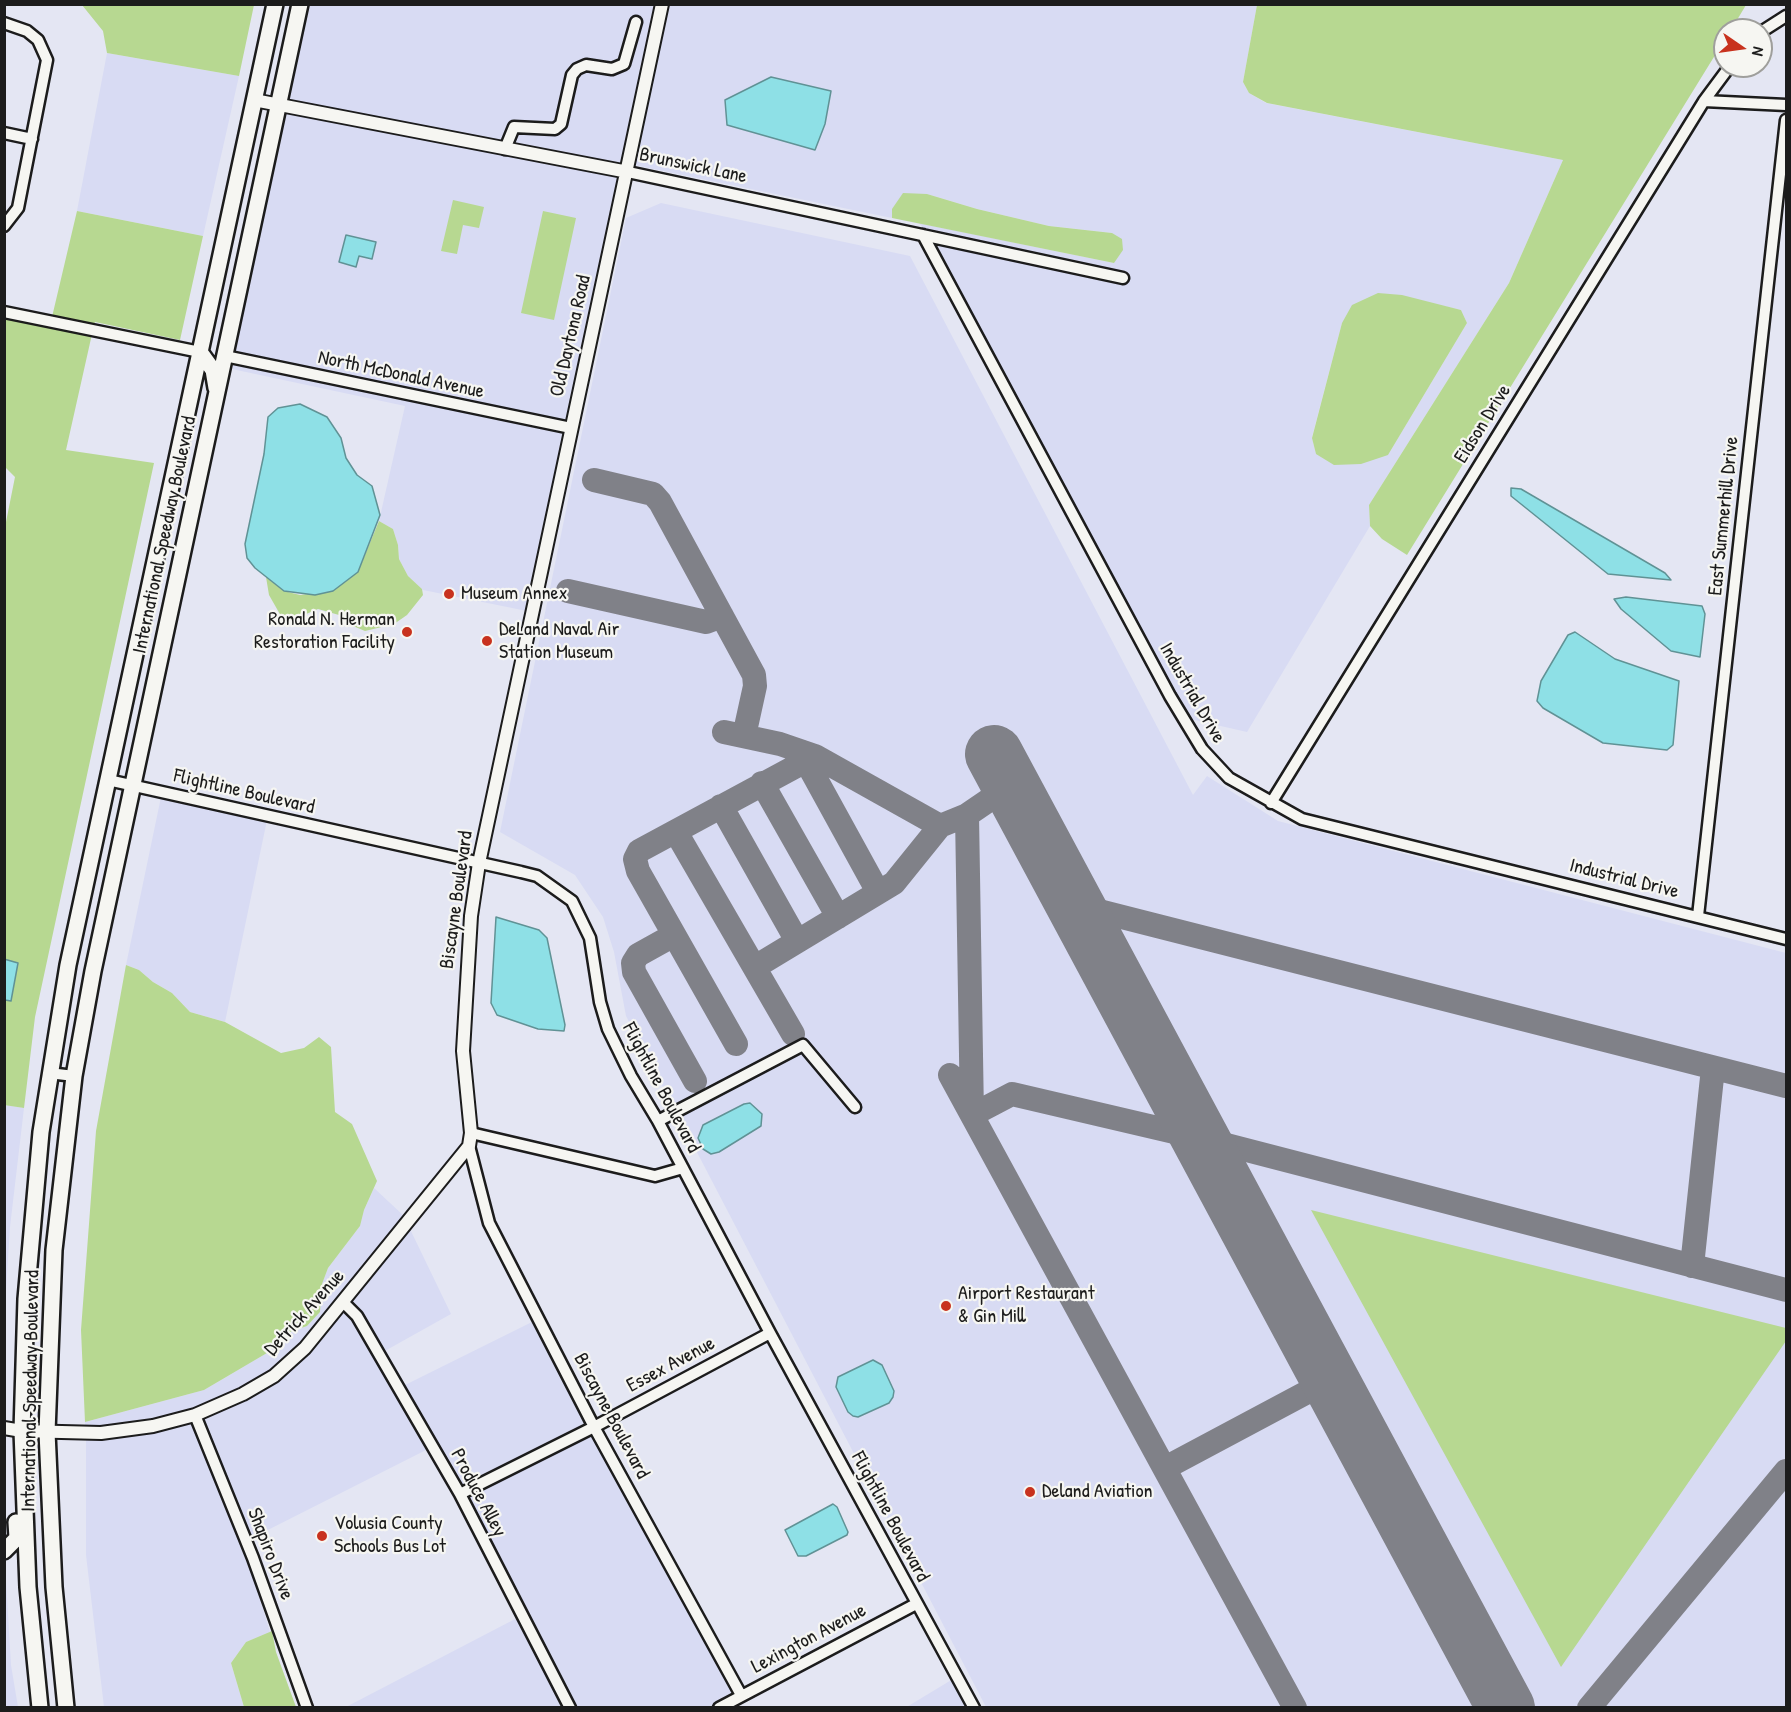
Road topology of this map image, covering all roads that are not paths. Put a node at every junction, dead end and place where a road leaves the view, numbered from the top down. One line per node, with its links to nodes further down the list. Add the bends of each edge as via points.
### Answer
1 (275, 4): 9 (main road, International Speedway Boulevard)
2 (300, 4): 11 (main road, International Speedway Boulevard)
3 (662, 4): 17 (street, Old Daytona Road)
4 (1786, 16): 7 (street)
5 (636, 22): 16 (street, via 624,64 612,69 586,64 577,69 572,75 561,124 555,129 514,127)
6 (4, 23): 15 (street, via 27,31 38,40 47,60)
7 (1773, 24)
8 (1721, 78): 10 (street, Eidson Drive)
9 (254, 100): 11 (street, Brunswick Lane); 22 (main road, International Speedway Boulevard)
10 (1704, 101): 12 (street); 30 (street, Eidson Drive)
11 (279, 105): 16 (street, Brunswick Lane); 24 (main road, International Speedway Boulevard)
12 (1786, 105)
13 (1786, 120): 32 (street, East Summerhill Drive)
14 (4, 133): 15 (street)
15 (32, 139): 18 (street, via 18,208)
16 (506, 149): 17 (street, Brunswick Lane)
17 (628, 172): 19 (street, Brunswick Lane); 26 (street, Old Daytona Road)
18 (4, 226)
19 (923, 236): 20 (street, Brunswick Lane); 30 (street, Industrial Drive, via 1202,749 1229,778)
20 (1123, 278)
21 (4, 312): 23 (street)
22 (208, 315): 23 (main road, International Speedway Boulevard); 24 (main road, via 212,340)
23 (200, 352): 25 (main road, via 213,370); 28 (main road, International Speedway Boulevard)
24 (225, 356): 25 (main road, International Speedway Boulevard); 26 (street, North McDonald Avenue)
25 (216, 394): 29 (main road, International Speedway Boulevard)
26 (570, 428): 27 (street, Old Daytona Road)
27 (518, 676): 31 (street, Biscayne Boulevard)
28 (108, 780): 29 (street, Flightline Boulevard); 34 (main road, International Speedway Boulevard)
29 (133, 786): 31 (street, Flightline Boulevard); 35 (main road, International Speedway Boulevard)
30 (1270, 803): 32 (street, Industrial Drive, via 1302,819)
31 (479, 863): 37 (street, Flightline Boulevard, via 537,876 572,901 590,938 608,1029); 38 (street, Biscayne Boulevard, via 471,916 463,1051)
32 (1698, 916): 33 (street, Industrial Drive)
33 (1786, 939)
34 (49, 1073): 35 (street); 46 (main road, International Speedway Boulevard, via 29,1248)
35 (74, 1076): 47 (main road, International Speedway Boulevard, via 54,1250)
36 (855, 1107): 37 (street, via 803,1045)
37 (658, 1121): 40 (street, Flightline Boulevard)
38 (471, 1133): 39 (street, Biscayne Boulevard); 40 (street, via 655,1176)
39 (469, 1146): 41 (street, Detrick Avenue); 44 (street, Biscayne Boulevard, via 489,1223)
40 (683, 1168): 42 (street, Flightline Boulevard)
41 (343, 1302): 43 (street, Detrick Avenue, via 286,1367 243,1394); 49 (street, Produce Alley, via 357,1316)
42 (770, 1333): 44 (street, Essex Avenue); 52 (street, Flightline Boulevard)
43 (195, 1415): 47 (street, Detrick Avenue, via 100,1433); 56 (street, Shapiro Drive)
44 (594, 1427): 49 (street, Essex Avenue); 53 (street, Biscayne Boulevard)
45 (4, 1428): 46 (street, Detrick Avenue)
46 (22, 1431): 47 (street, Detrick Avenue); 48 (main road, International Speedway Boulevard)
47 (47, 1432): 55 (main road, International Speedway Boulevard, via 54,1587)
48 (23, 1460): 50 (main road, via 15,1485 17,1538); 51 (main road, International Speedway Boulevard)
49 (460, 1494): 57 (street, Produce Alley)
50 (4, 1553): 51 (main road, via 19,1562)
51 (27, 1576): 54 (main road, International Speedway Boulevard)
52 (916, 1604): 53 (street, Lexington Avenue); 59 (street, Flightline Boulevard)
53 (741, 1695): 58 (street, Lexington Avenue)
54 (40, 1707)
55 (66, 1707)
56 (307, 1707)
57 (570, 1707)
58 (719, 1707)
59 (974, 1707)

